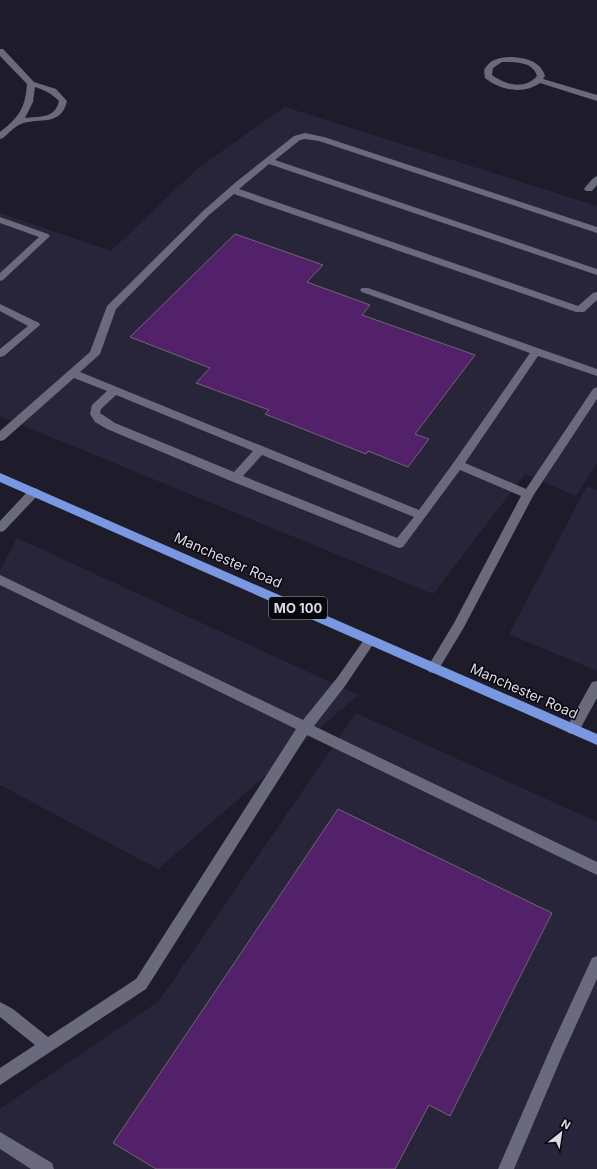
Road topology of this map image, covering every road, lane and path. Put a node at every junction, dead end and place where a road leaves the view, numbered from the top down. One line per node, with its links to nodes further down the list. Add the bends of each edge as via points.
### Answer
1 (0, 50): 3 (street)
2 (539, 80): 2 (street, via 540,72 537,67 517,60 501,60 490,66 488,71 488,76 493,80 508,86 526,86); 4 (street)
3 (31, 84): 5 (street, via 30,102 22,118); 5 (street, via 57,92 63,101 61,110 55,116)
4 (597, 98)
5 (17, 122): 6 (street)
6 (0, 136)
7 (268, 161): 9 (street); 12 (street, via 297,138 305,136 321,139); 13 (street)
8 (597, 179): 10 (street)
9 (232, 190): 16 (street, via 580,310); 20 (street, via 111,308 94,354)
10 (589, 190)
11 (0, 220): 14 (street, via 45,236)
12 (597, 230)
13 (597, 272)
14 (0, 278)
15 (366, 290): 18 (street)
16 (597, 294)
17 (0, 307): 19 (street, via 35,325)
18 (536, 351): 21 (street); 26 (street)
19 (0, 354)
20 (72, 373): 22 (street); 24 (street)
21 (597, 373)
22 (114, 390): 25 (street); 28 (street, via 96,408 95,414 99,419)
23 (597, 391): 30 (street)
24 (0, 437)
25 (261, 449): 28 (street); 31 (street)
26 (458, 465): 30 (street); 31 (street)
27 (0, 476): 29 (highway, Manchester Road / MO 100)
28 (236, 478): 31 (street, via 399,544)
29 (34, 492): 32 (street); 34 (highway, Manchester Road / MO 100)
30 (528, 494): 35 (street, via 459,626)
31 (421, 515)
32 (0, 528)
33 (0, 580): 37 (street)
34 (370, 640): 35 (highway, Manchester Road / MO 100); 37 (street)
35 (434, 668): 38 (highway, Manchester Road / MO 100)
36 (597, 686): 38 (street)
37 (305, 727): 40 (street); 43 (street, via 141,984)
38 (573, 729): 39 (highway, Manchester Road / MO 100)
39 (597, 740)
40 (597, 869)
41 (597, 963): 47 (street)
42 (0, 1009): 43 (street)
43 (47, 1046): 44 (street)
44 (0, 1077)
45 (0, 1140): 46 (street)
46 (46, 1169)
47 (506, 1169)

